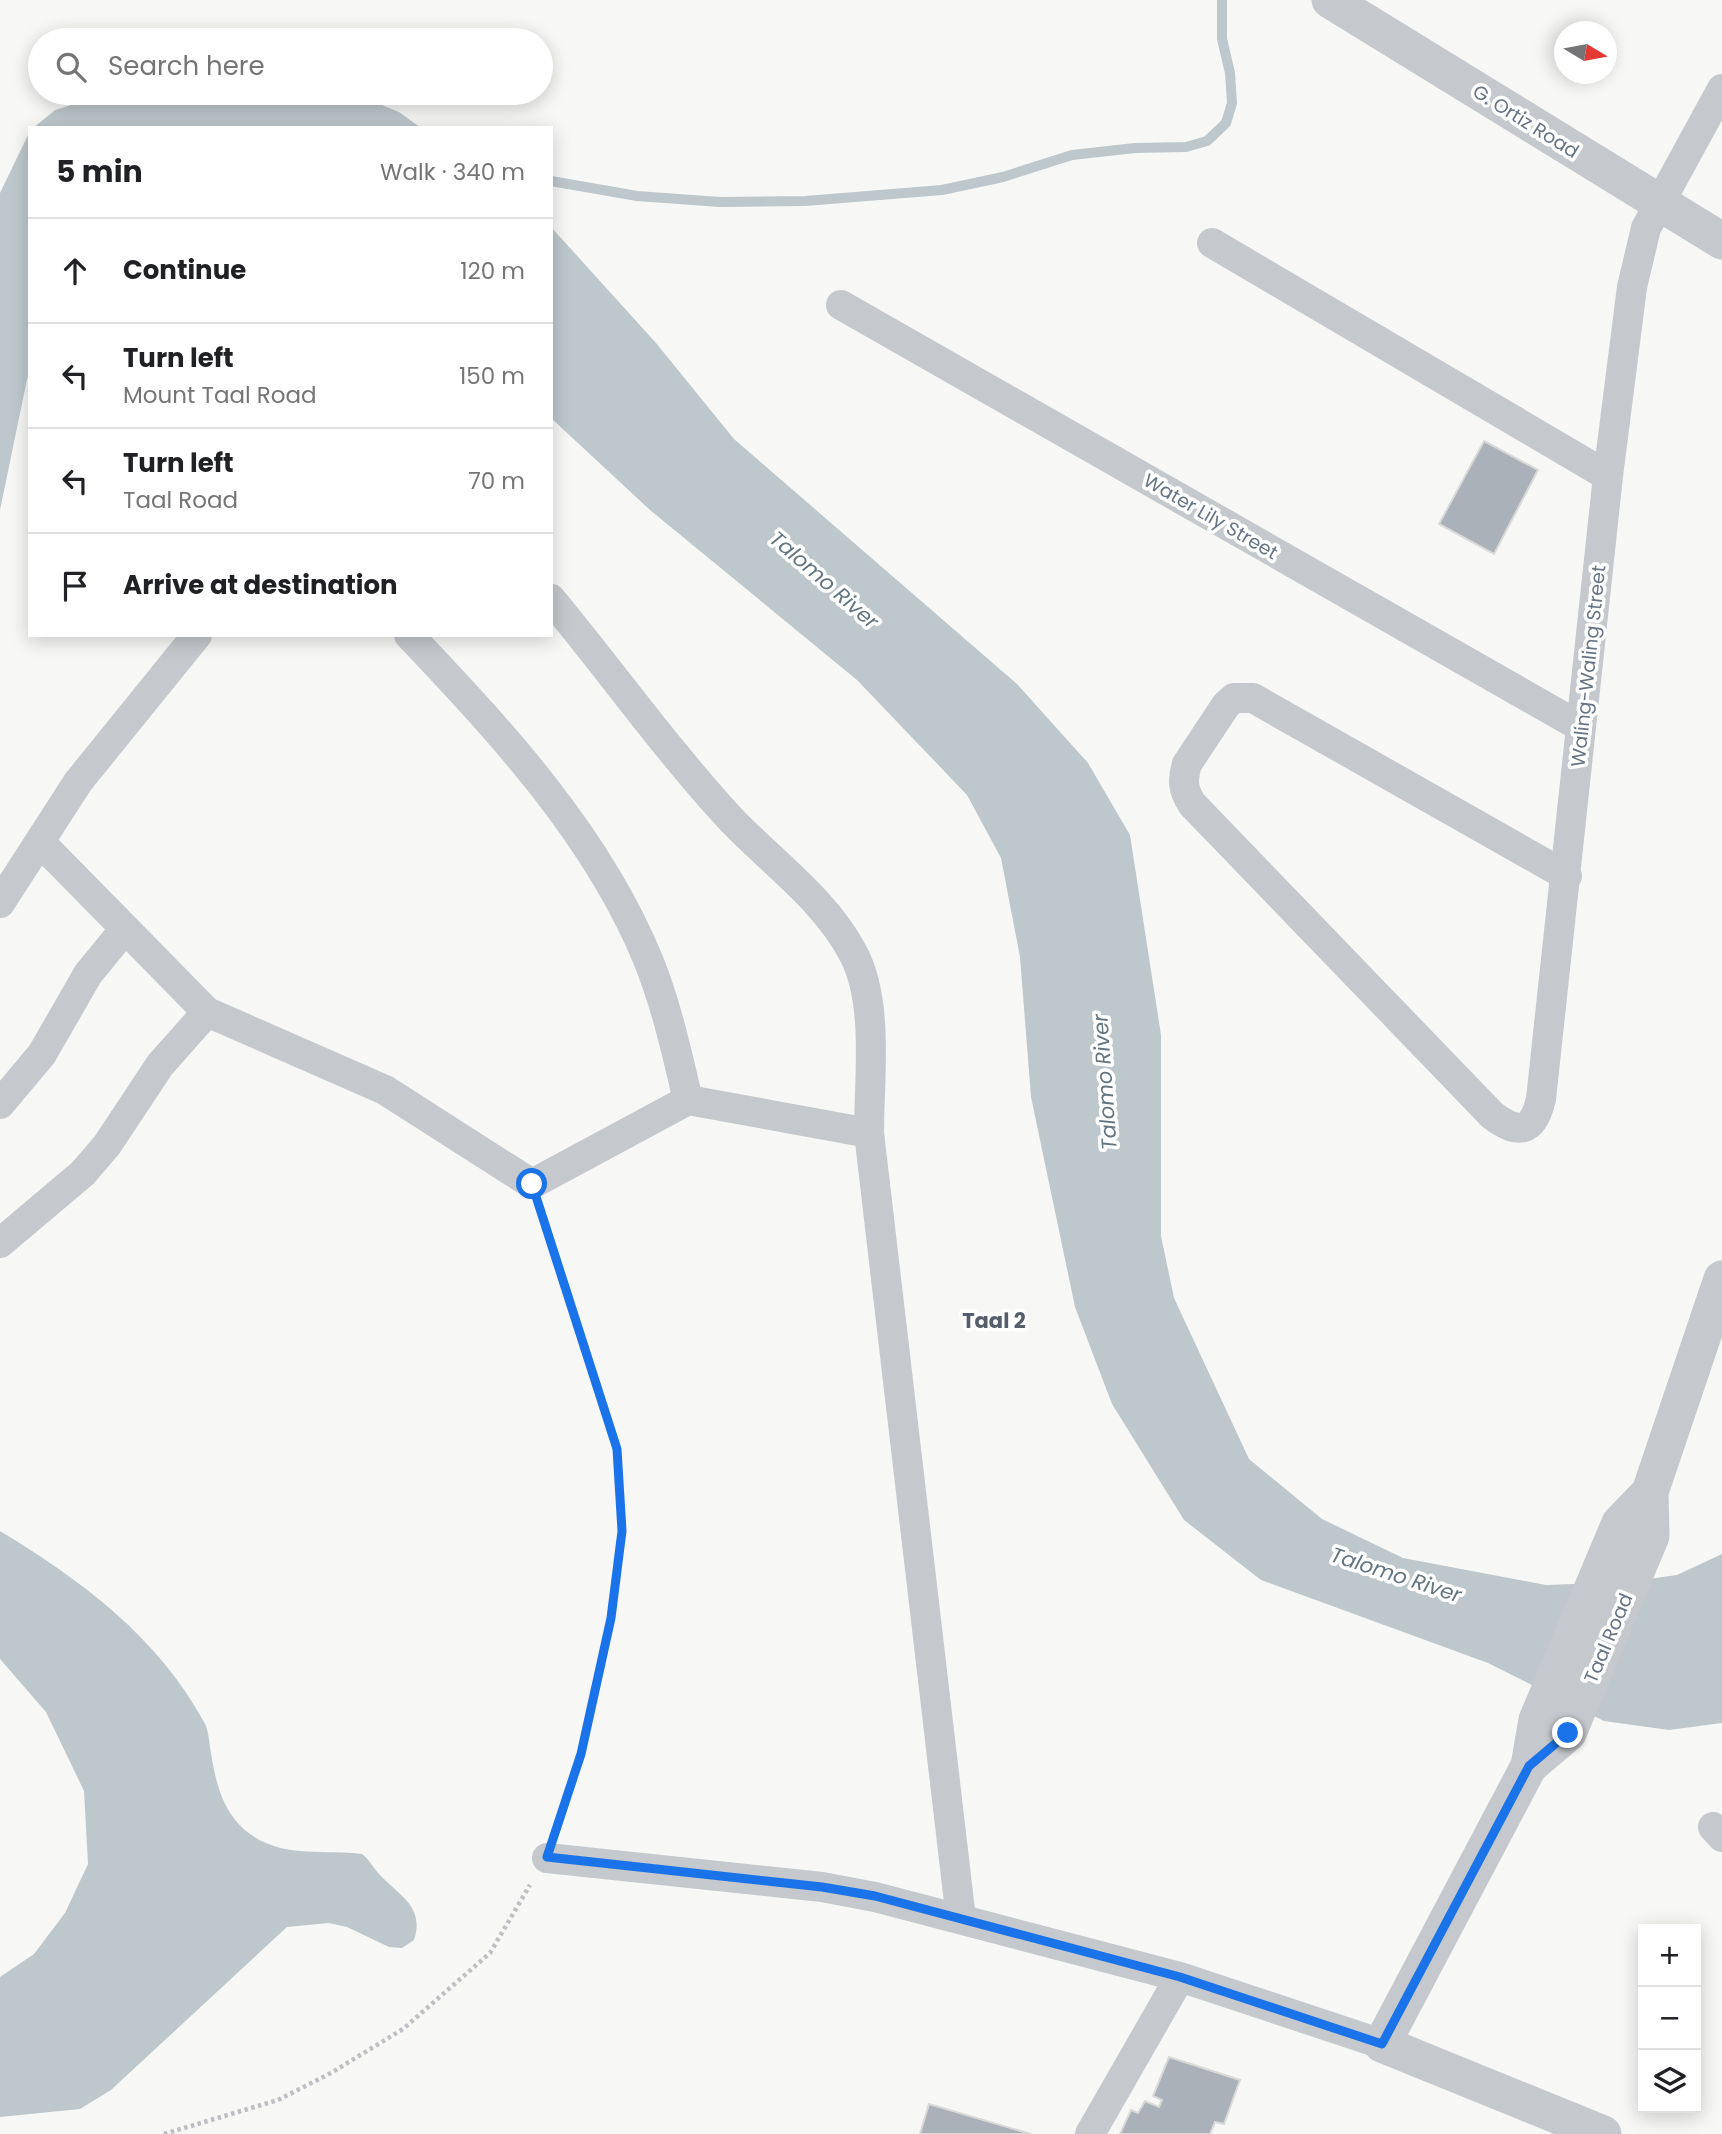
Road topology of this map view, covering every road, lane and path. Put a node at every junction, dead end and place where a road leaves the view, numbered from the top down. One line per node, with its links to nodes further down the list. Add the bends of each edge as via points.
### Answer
1 (1330, 0): 3 (street, G. Ortiz Road)
2 (1722, 89): 3 (street, Waling-Waling Street)
3 (1659, 204): 4 (street, G. Ortiz Road); 7 (street, Waling-Waling Street, via 1646,228 1632,287)
4 (1722, 241)
5 (1212, 243): 7 (street)
6 (841, 305): 11 (street, Water Lily Street)
7 (1608, 476): 11 (street, Waling-Waling Street)
8 (553, 602): 19 (street, via 681,762 726,814 814,899 855,955 866,986 869,1017)
9 (195, 637): 12 (street, via 78,782)
10 (411, 637): 17 (street, via 511,746 613,892 649,961)
11 (1581, 727): 13 (street, Waling-Waling Street)
12 (41, 843): 14 (street); 15 (street)
13 (1567, 876): 13 (street, Waling-Waling Street, via 1541,1099 1538,1112 1525,1128 1515,1129 1492,1115 1192,804 1186,794 1187,764 1226,705 1234,698 1253,698)
14 (0, 903)
15 (124, 930): 16 (street); 18 (street, via 88,974 42,1054)
16 (207, 1012): 20 (street, via 385,1090); 21 (street, via 160,1065 83,1173)
17 (688, 1100): 19 (street); 20 (street)
18 (0, 1104)
19 (869, 1133): 24 (street)
20 (532, 1184): 23 (path, via 617,1449 622,1531 611,1618 581,1754)
21 (0, 1243)
22 (1722, 1279): 26 (street, Taal Road, via 1650,1492 1553,1727)
23 (547, 1857): 24 (street, via 822,1887); 27 (path, via 489,1953 403,2029 278,2100)
24 (961, 1919): 25 (street)
25 (1180, 1977): 26 (street); 28 (street)
26 (1382, 2044): 29 (street)
27 (164, 2134)
28 (1090, 2134)
29 (1603, 2134)

